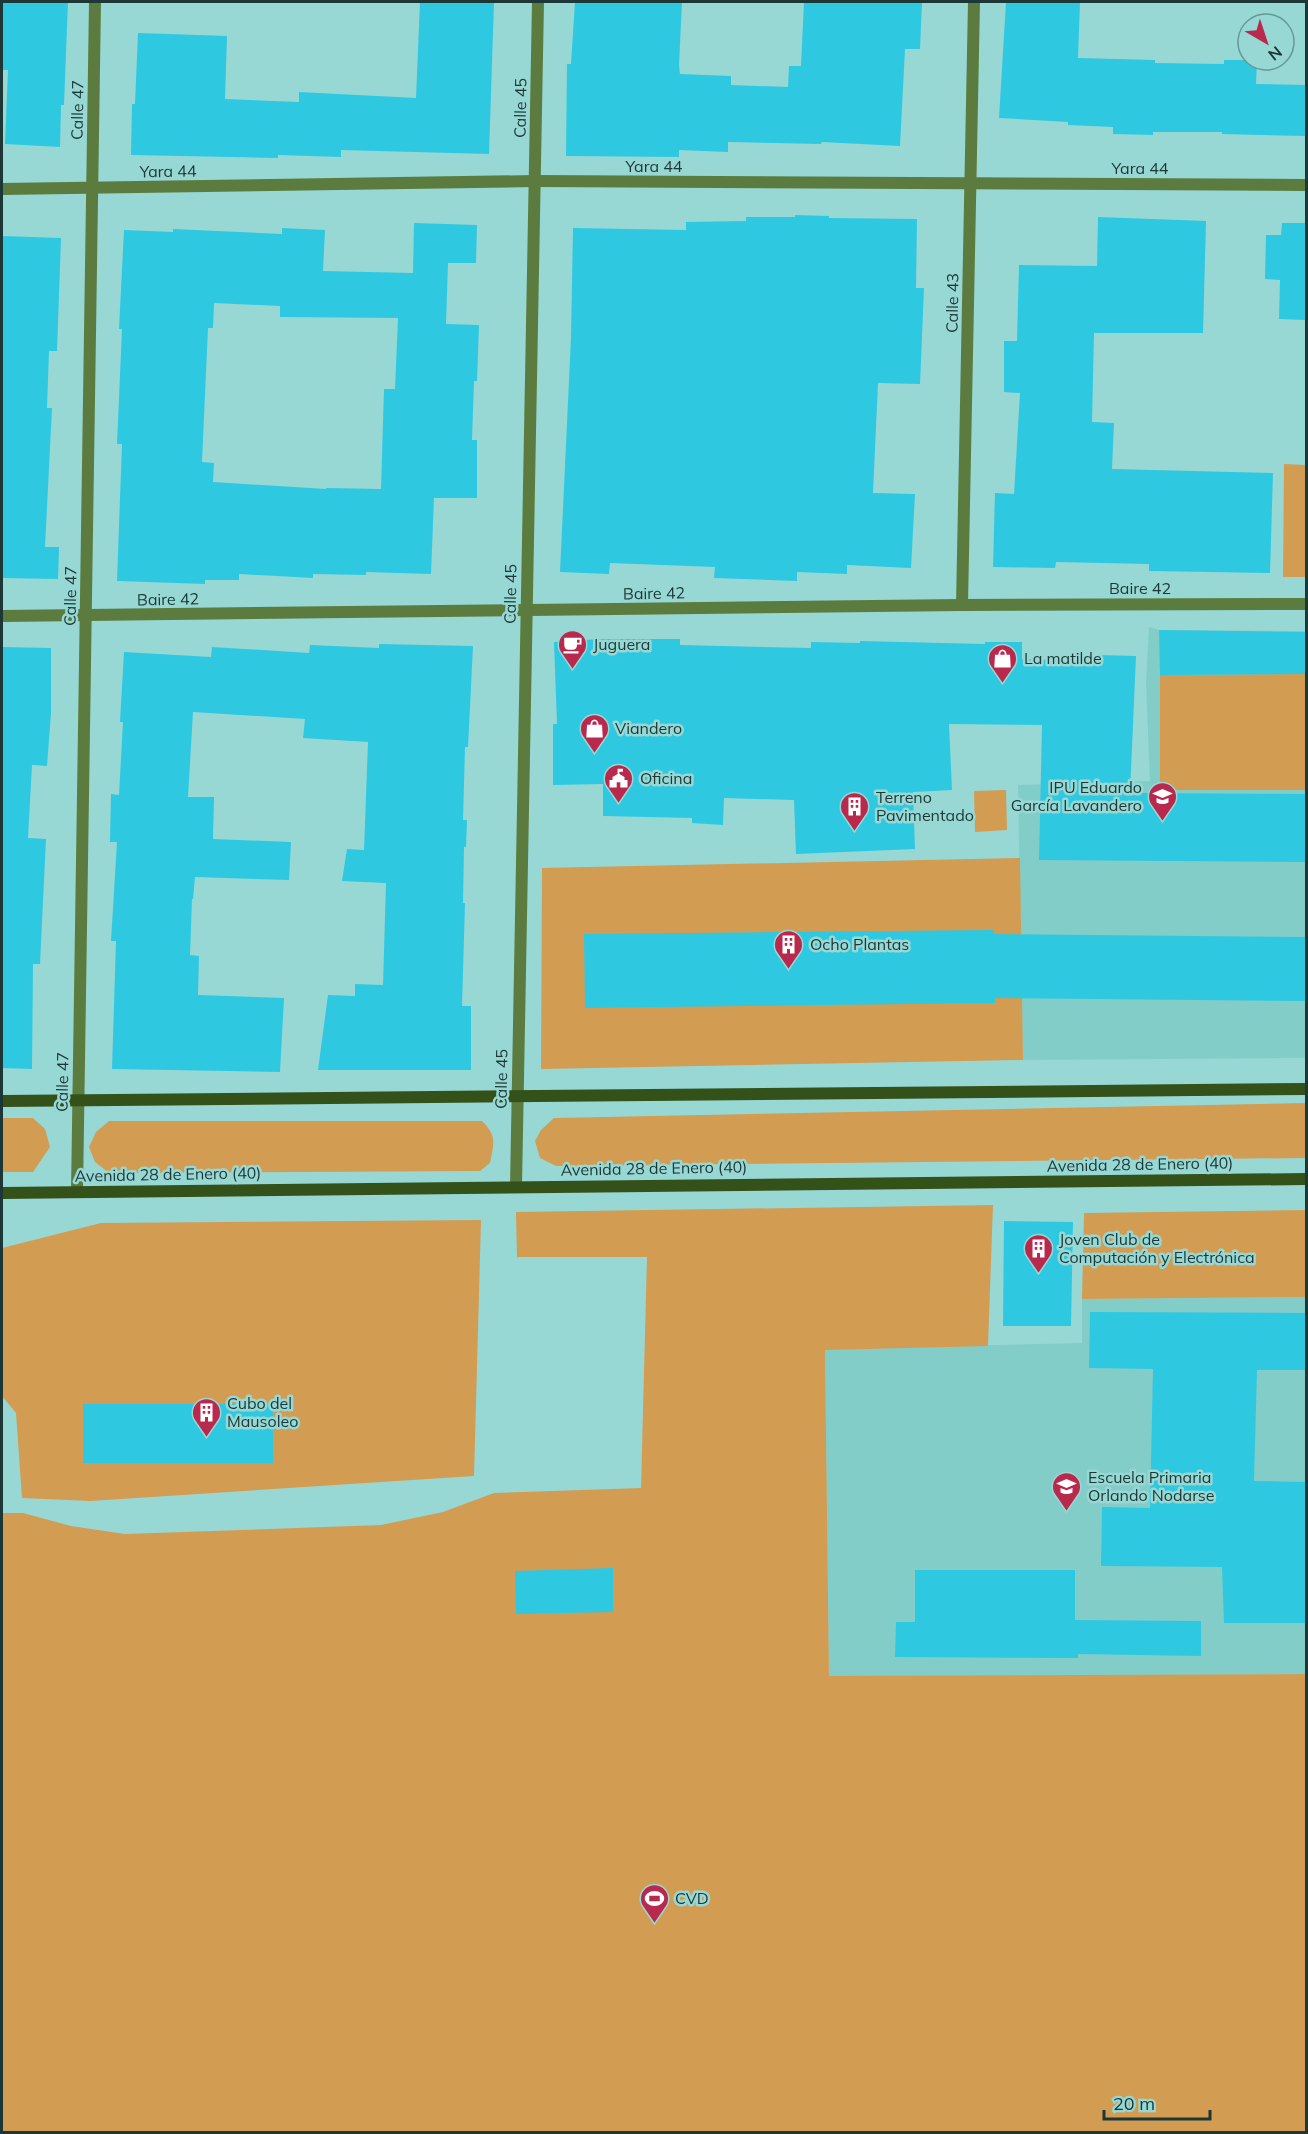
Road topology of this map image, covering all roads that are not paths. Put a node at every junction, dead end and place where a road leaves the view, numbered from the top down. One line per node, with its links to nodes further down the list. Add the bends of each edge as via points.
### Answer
1 (95, 2): 8 (street, Calle 47)
2 (538, 2): 4 (street, Calle 45)
3 (974, 2): 5 (street, Calle 43)
4 (535, 182): 5 (street, Yara 44); 8 (street, Yara 44); 11 (street, Calle 45)
5 (970, 185): 6 (street, Yara 44); 10 (street, Calle 43)
6 (1306, 185)
7 (2, 189): 8 (street, Yara 44)
8 (92, 189): 13 (street, Calle 47)
9 (1306, 604): 10 (street, Baire 42)
10 (962, 605): 11 (street, Baire 42)
11 (527, 610): 13 (street, Baire 42); 15 (street, Calle 45)
12 (2, 616): 13 (street, Baire 42)
13 (86, 616): 16 (street, Calle 47)
14 (1306, 1089): 15 (main road)
15 (518, 1096): 16 (main road); 19 (street, Calle 45)
16 (79, 1100): 17 (main road); 20 (street, Calle 47)
17 (2, 1101)
18 (1306, 1179): 19 (main road, Avenida 28 de Enero (40))
19 (516, 1186): 20 (main road, Avenida 28 de Enero (40))
20 (77, 1192): 21 (main road, Avenida 28 de Enero (40))
21 (2, 1193)

